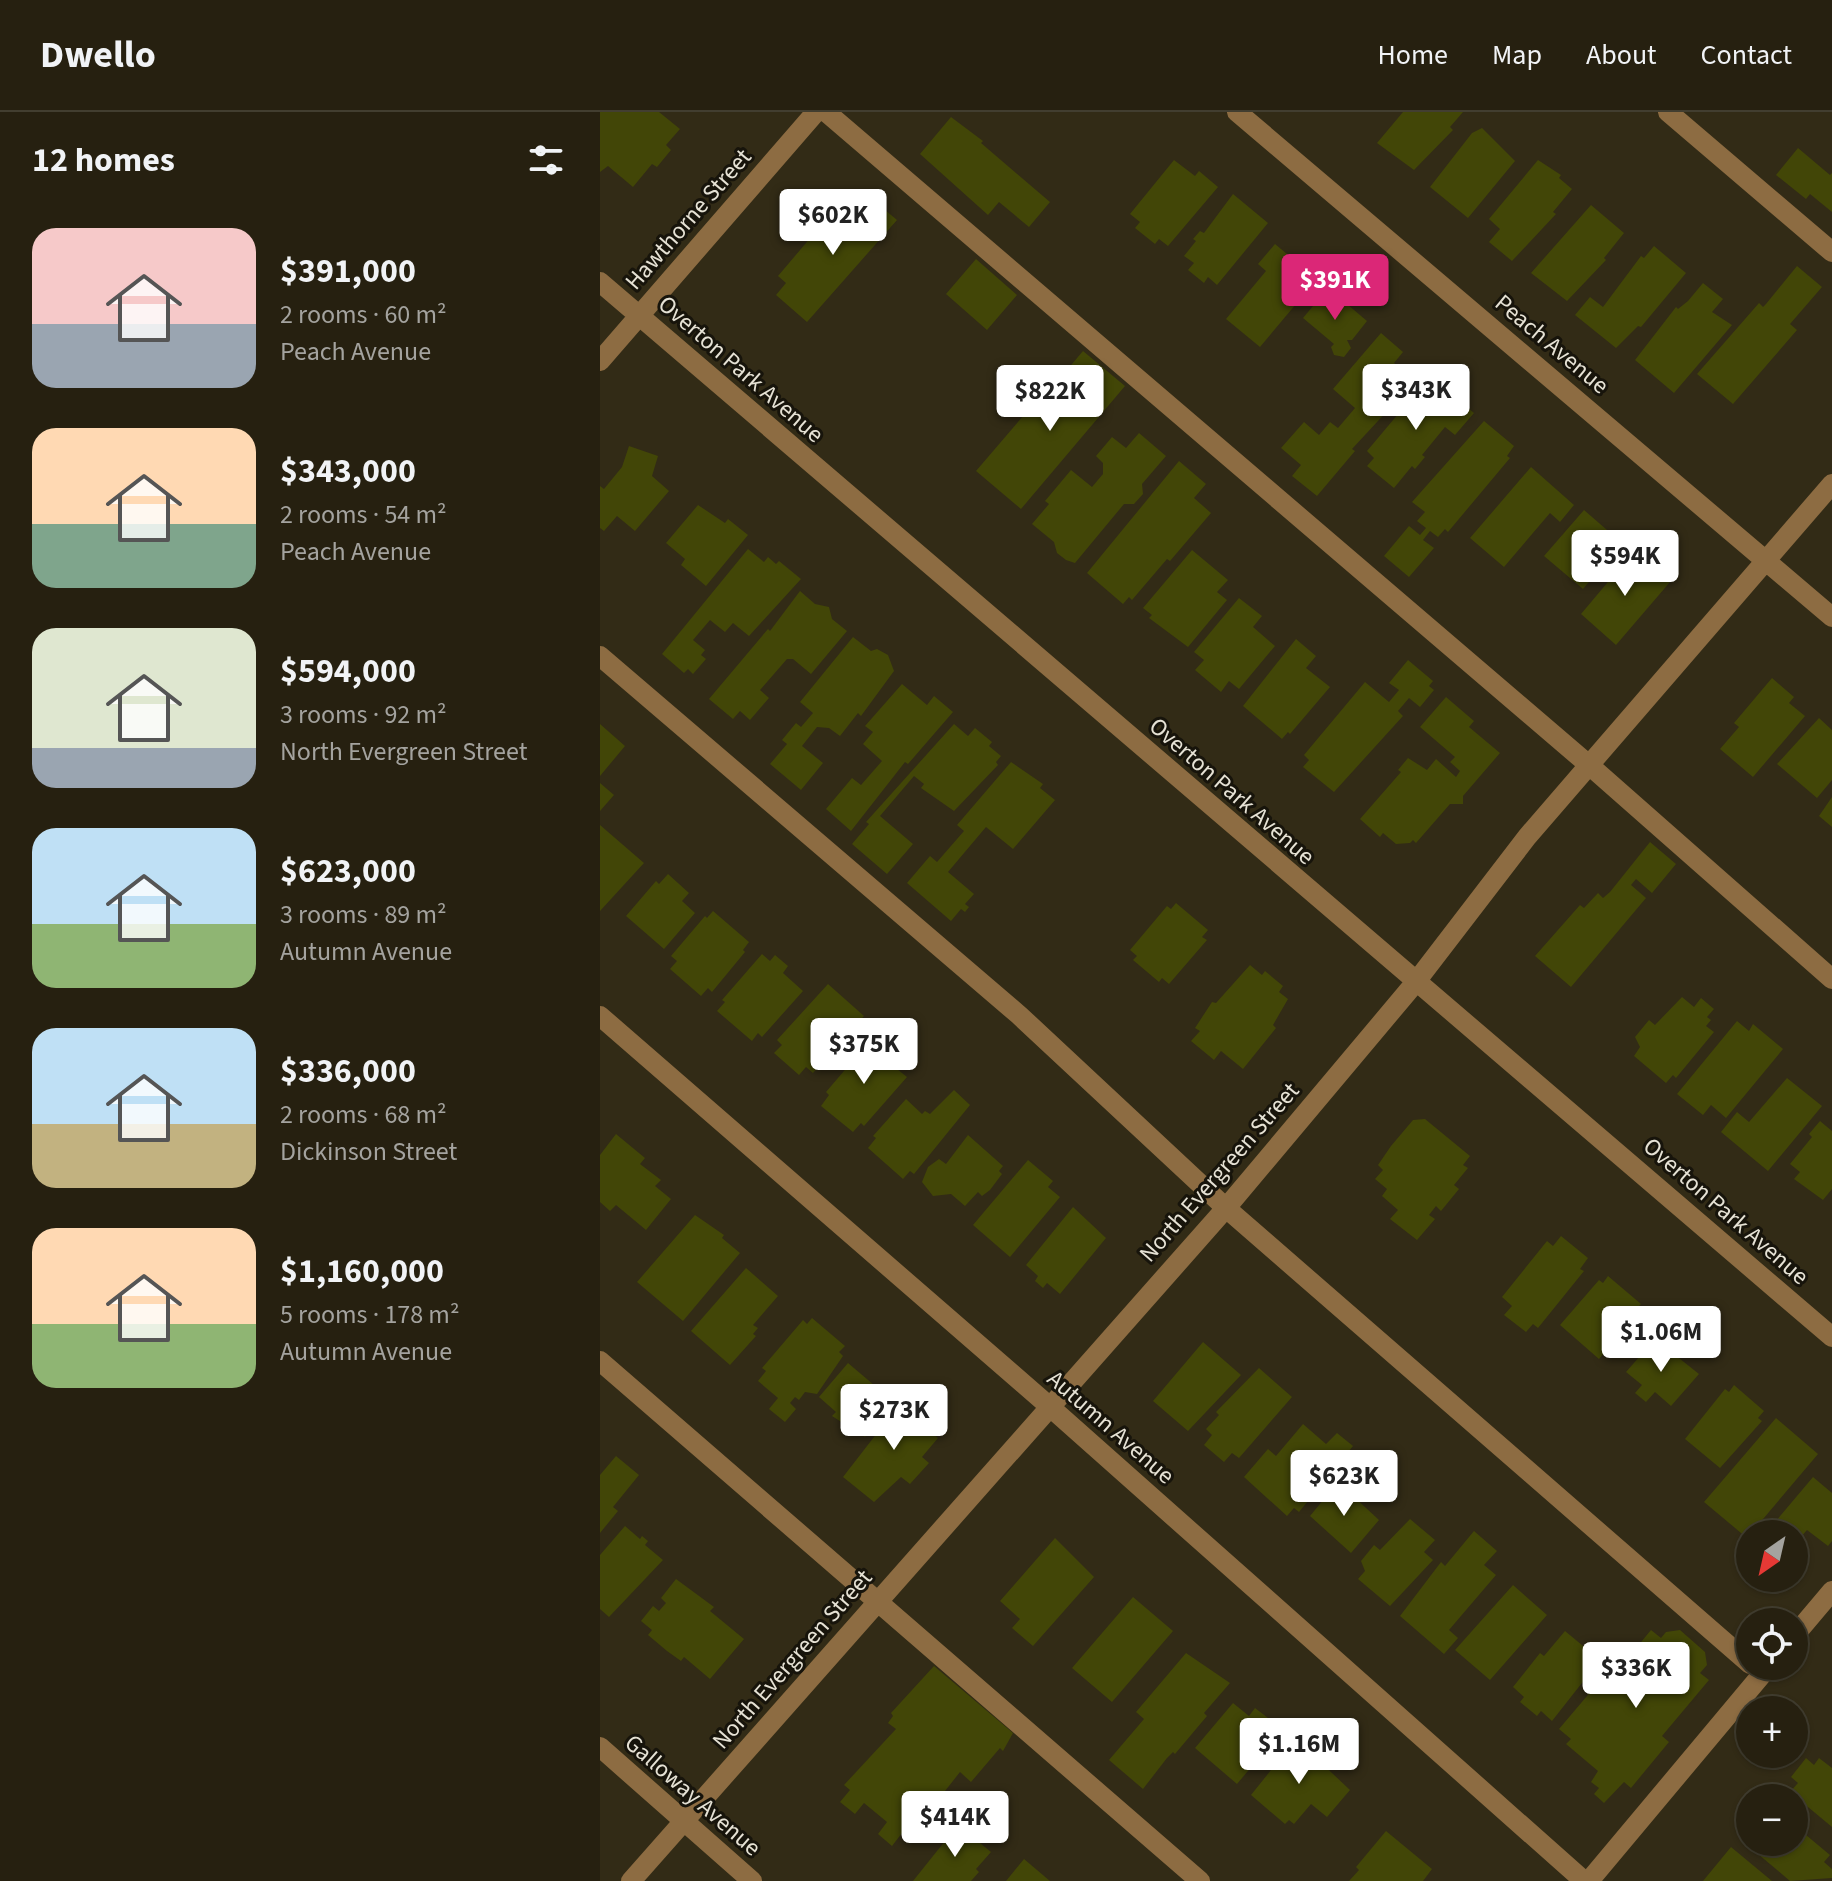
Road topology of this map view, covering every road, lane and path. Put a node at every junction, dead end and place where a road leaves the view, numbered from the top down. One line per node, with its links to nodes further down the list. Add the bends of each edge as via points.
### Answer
1 (816, 112): 7 (street, Hawthorne Street)
2 (826, 112): 13 (street)
3 (1237, 112): 10 (street, Peach Avenue)
4 (1668, 112): 5 (street)
5 (1832, 252)
6 (600, 282): 7 (street, Overton Park Avenue)
7 (639, 316): 8 (street, Hawthorne Street); 15 (street, Overton Park Avenue)
8 (600, 361)
9 (1832, 484): 10 (street, North Evergreen Street)
10 (1767, 560): 11 (street, Peach Avenue); 13 (street, North Evergreen Street)
11 (1832, 617)
12 (600, 656): 17 (street, via 1019,1015)
13 (1589, 765): 14 (street); 15 (street, North Evergreen Street)
14 (1832, 979)
15 (1415, 983): 17 (street, North Evergreen Street); 18 (street, Overton Park Avenue)
16 (600, 1016): 20 (street, Autumn Avenue)
17 (1226, 1208): 20 (street, North Evergreen Street); 24 (street)
18 (1832, 1337)
19 (600, 1361): 22 (street)
20 (1049, 1406): 22 (street, North Evergreen Street); 31 (street, Autumn Avenue)
21 (1832, 1591): 23 (street)
22 (878, 1600): 27 (street, North Evergreen Street); 30 (street)
23 (1808, 1619)
24 (1736, 1649)
25 (1748, 1680): 31 (street)
26 (600, 1747): 27 (street, Galloway Avenue)
27 (683, 1821): 28 (street, North Evergreen Street); 29 (street, Galloway Avenue)
28 (631, 1881)
29 (752, 1881)
30 (1200, 1881)
31 (1586, 1881)

